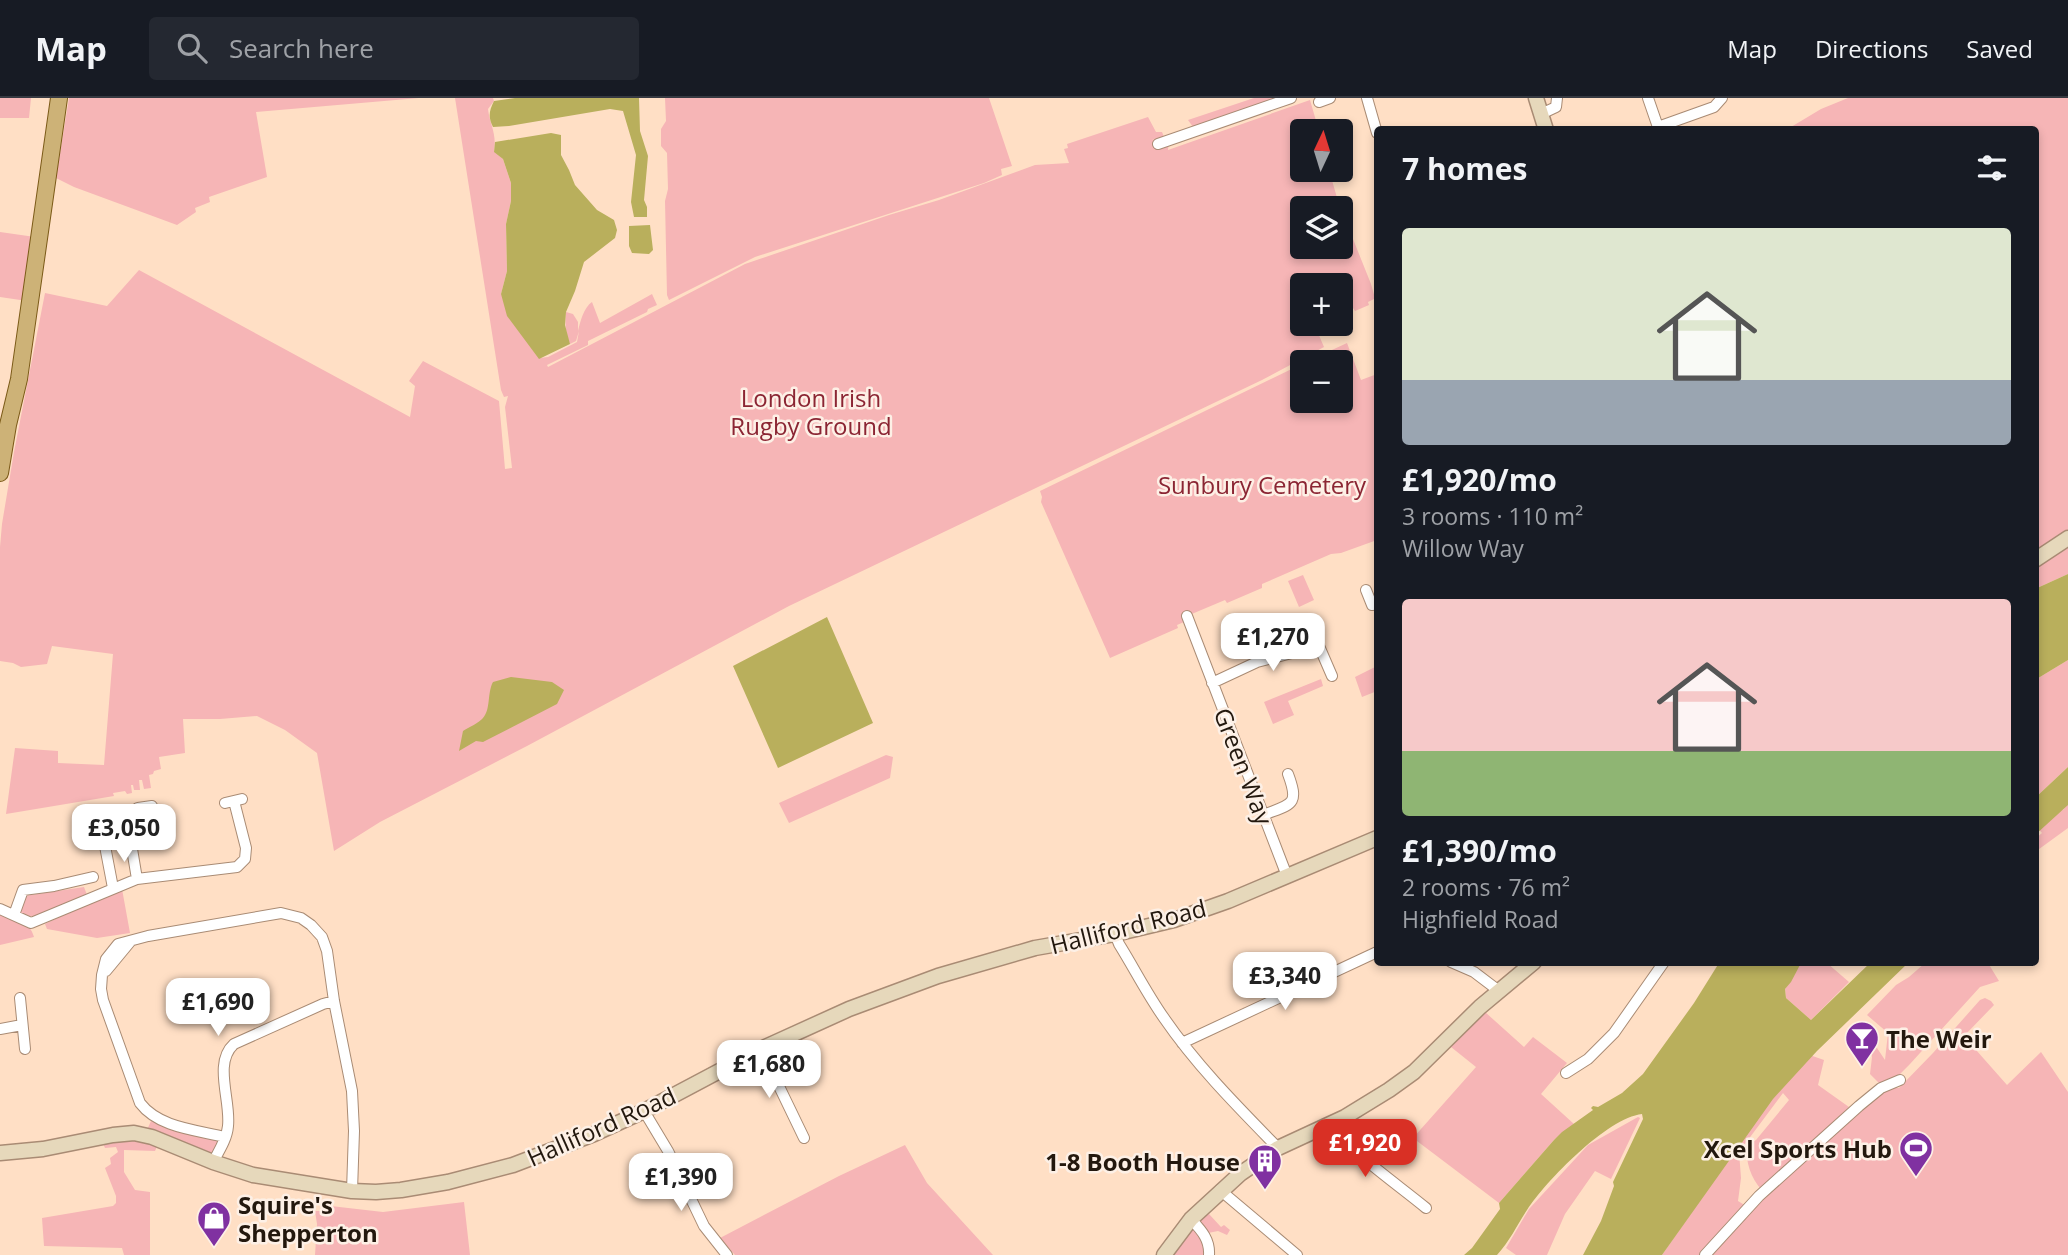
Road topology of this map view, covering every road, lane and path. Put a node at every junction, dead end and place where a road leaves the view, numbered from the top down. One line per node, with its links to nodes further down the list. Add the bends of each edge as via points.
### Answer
1 (59, 98): 16 (main road, via 19,379)
2 (1291, 98): 15 (street)
3 (1330, 98): 9 (street)
4 (1367, 98): 11 (street)
5 (1536, 98): 10 (street)
6 (1557, 98): 10 (street, via 1556,107)
7 (1648, 98): 13 (street)
8 (1722, 98): 14 (street, via 1714,107)
9 (1319, 102)
10 (1541, 114): 12 (street)
11 (1375, 126)
12 (1545, 126)
13 (1657, 126)
14 (1663, 126)
15 (1158, 144)
16 (4, 425): 17 (main road)
17 (0, 473)
18 (2068, 538): 19 (street)
19 (2039, 557)
20 (1366, 590): 21 (street)
21 (1374, 605)
22 (1187, 617): 26 (street, Green Way)
23 (1288, 619): 24 (street)
24 (1300, 649): 25 (street, via 1319,646); 26 (street)
25 (1332, 676)
26 (1212, 683): 30 (street, Green Way)
27 (1288, 774): 30 (street, via 1292,801)
28 (234, 801): 35 (street, via 246,849 245,859 237,867)
29 (152, 806): 35 (street, via 138,808 129,831)
30 (1263, 815): 34 (street, Green Way)
31 (1374, 839): 34 (street, Halliford Road)
32 (105, 846): 36 (street)
33 (93, 877): 38 (street, via 23,890)
34 (1287, 877): 39 (street, Halliford Road, via 1174,919)
35 (137, 879): 36 (street)
36 (113, 888): 38 (street, via 31,923)
37 (0, 909): 38 (street)
38 (14, 915)
39 (1115, 934): 49 (street); 51 (street, Halliford Road, via 1035,948 938,976)
40 (1374, 953): 49 (street)
41 (1460, 966): 44 (street)
42 (1529, 966): 44 (street)
43 (1661, 966): 52 (street, via 1614,1033)
44 (1499, 991): 55 (street, via 1414,1073)
45 (20, 998): 47 (street)
46 (334, 1001): 56 (street, via 230,1047 225,1059); 56 (street, via 325,944 311,925 295,915 272,913 133,940 110,951 102,975 103,1000 140,1103 162,1121); 62 (street, via 352,1091)
47 (22, 1025): 48 (street); 50 (street)
48 (0, 1029)
49 (1182, 1042): 58 (street)
50 (25, 1049)
51 (761, 1049): 54 (street, Halliford Road); 57 (street)
52 (1566, 1073)
53 (1900, 1080): 69 (street, via 1859,1106 1759,1196)
54 (644, 1111): 62 (street, Halliford Road, via 583,1139 500,1168 401,1190); 65 (street, via 704,1226)
55 (1329, 1124): 58 (street); 63 (street)
56 (225, 1138): 60 (street)
57 (804, 1138)
58 (1278, 1148): 61 (street)
59 (0, 1153): 60 (street, Halliford Road, via 134,1133)
60 (214, 1162): 62 (street, Halliford Road, via 253,1175)
61 (1220, 1190): 64 (street); 68 (street)
62 (352, 1191)
63 (1426, 1208)
64 (1191, 1219): 66 (street); 67 (street, via 1202,1231)
65 (727, 1255)
66 (1164, 1255)
67 (1209, 1255)
68 (1297, 1255)
69 (1705, 1255)

